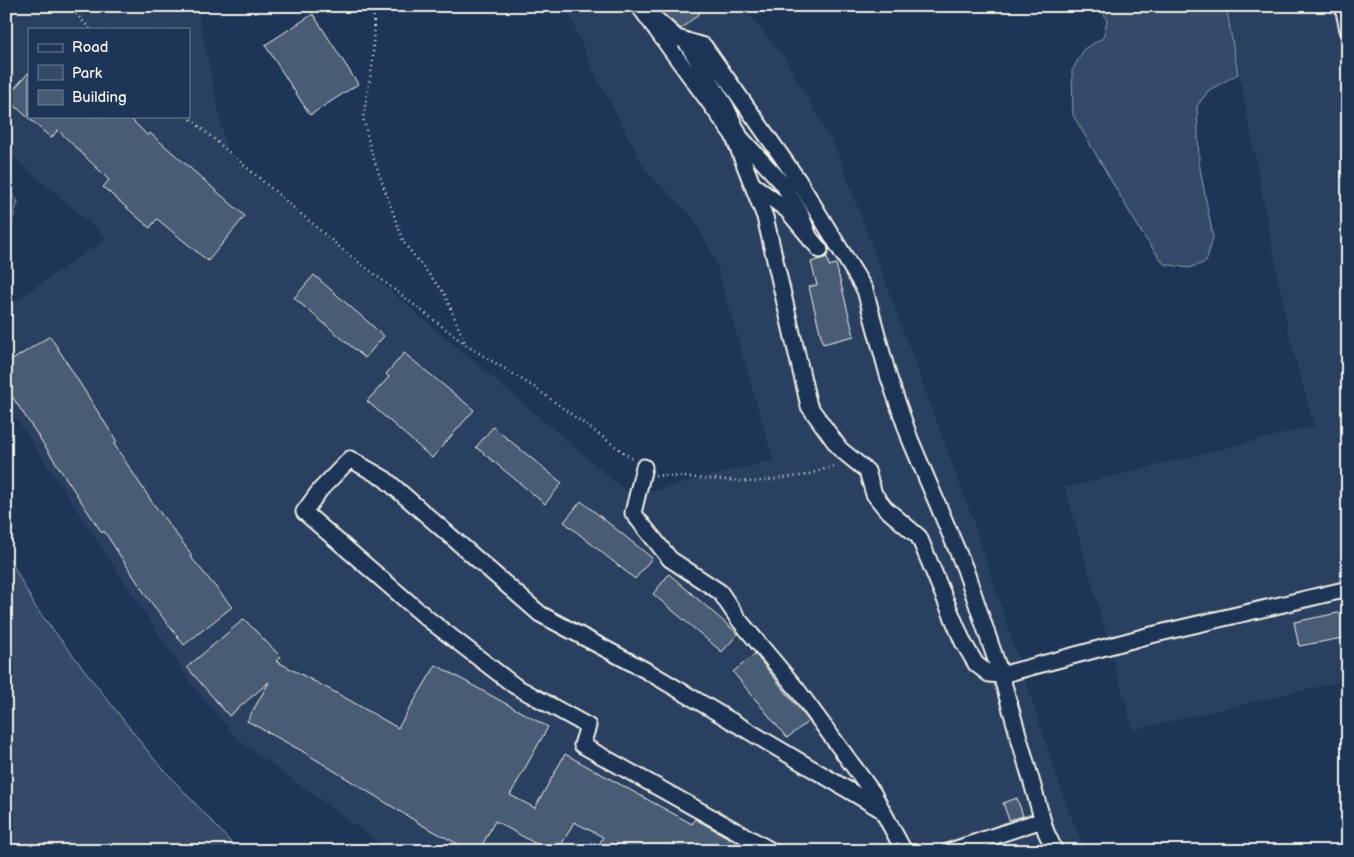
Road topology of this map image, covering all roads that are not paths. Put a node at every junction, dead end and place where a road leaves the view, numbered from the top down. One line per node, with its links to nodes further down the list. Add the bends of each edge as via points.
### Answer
1 (640, 6): 4 (street, via 677,38); 5 (street, via 733,135)
2 (1343, 6): 3 (street)
3 (1348, 30)
4 (685, 40): 5 (street, via 740,136 784,184 815,245 786,210); 8 (street, via 704,46 798,180 865,290 888,375 910,439 966,569)
5 (752, 184): 8 (street, via 765,217 809,406 840,449 867,471 874,494 885,508 919,538 963,642 976,664 989,674)
6 (644, 467): 9 (street, via 633,513 670,559 720,592 796,688)
7 (1348, 589): 8 (street, via 1147,636)
8 (1002, 675): 10 (street)
9 (882, 810): 11 (street, via 647,671 540,614 451,534 378,475 350,459 320,490 304,512 428,619 515,686 588,726 582,745); 12 (street)
10 (1042, 820): 13 (street); 14 (street)
11 (772, 851)
12 (904, 851)
13 (950, 851)
14 (1055, 851)

